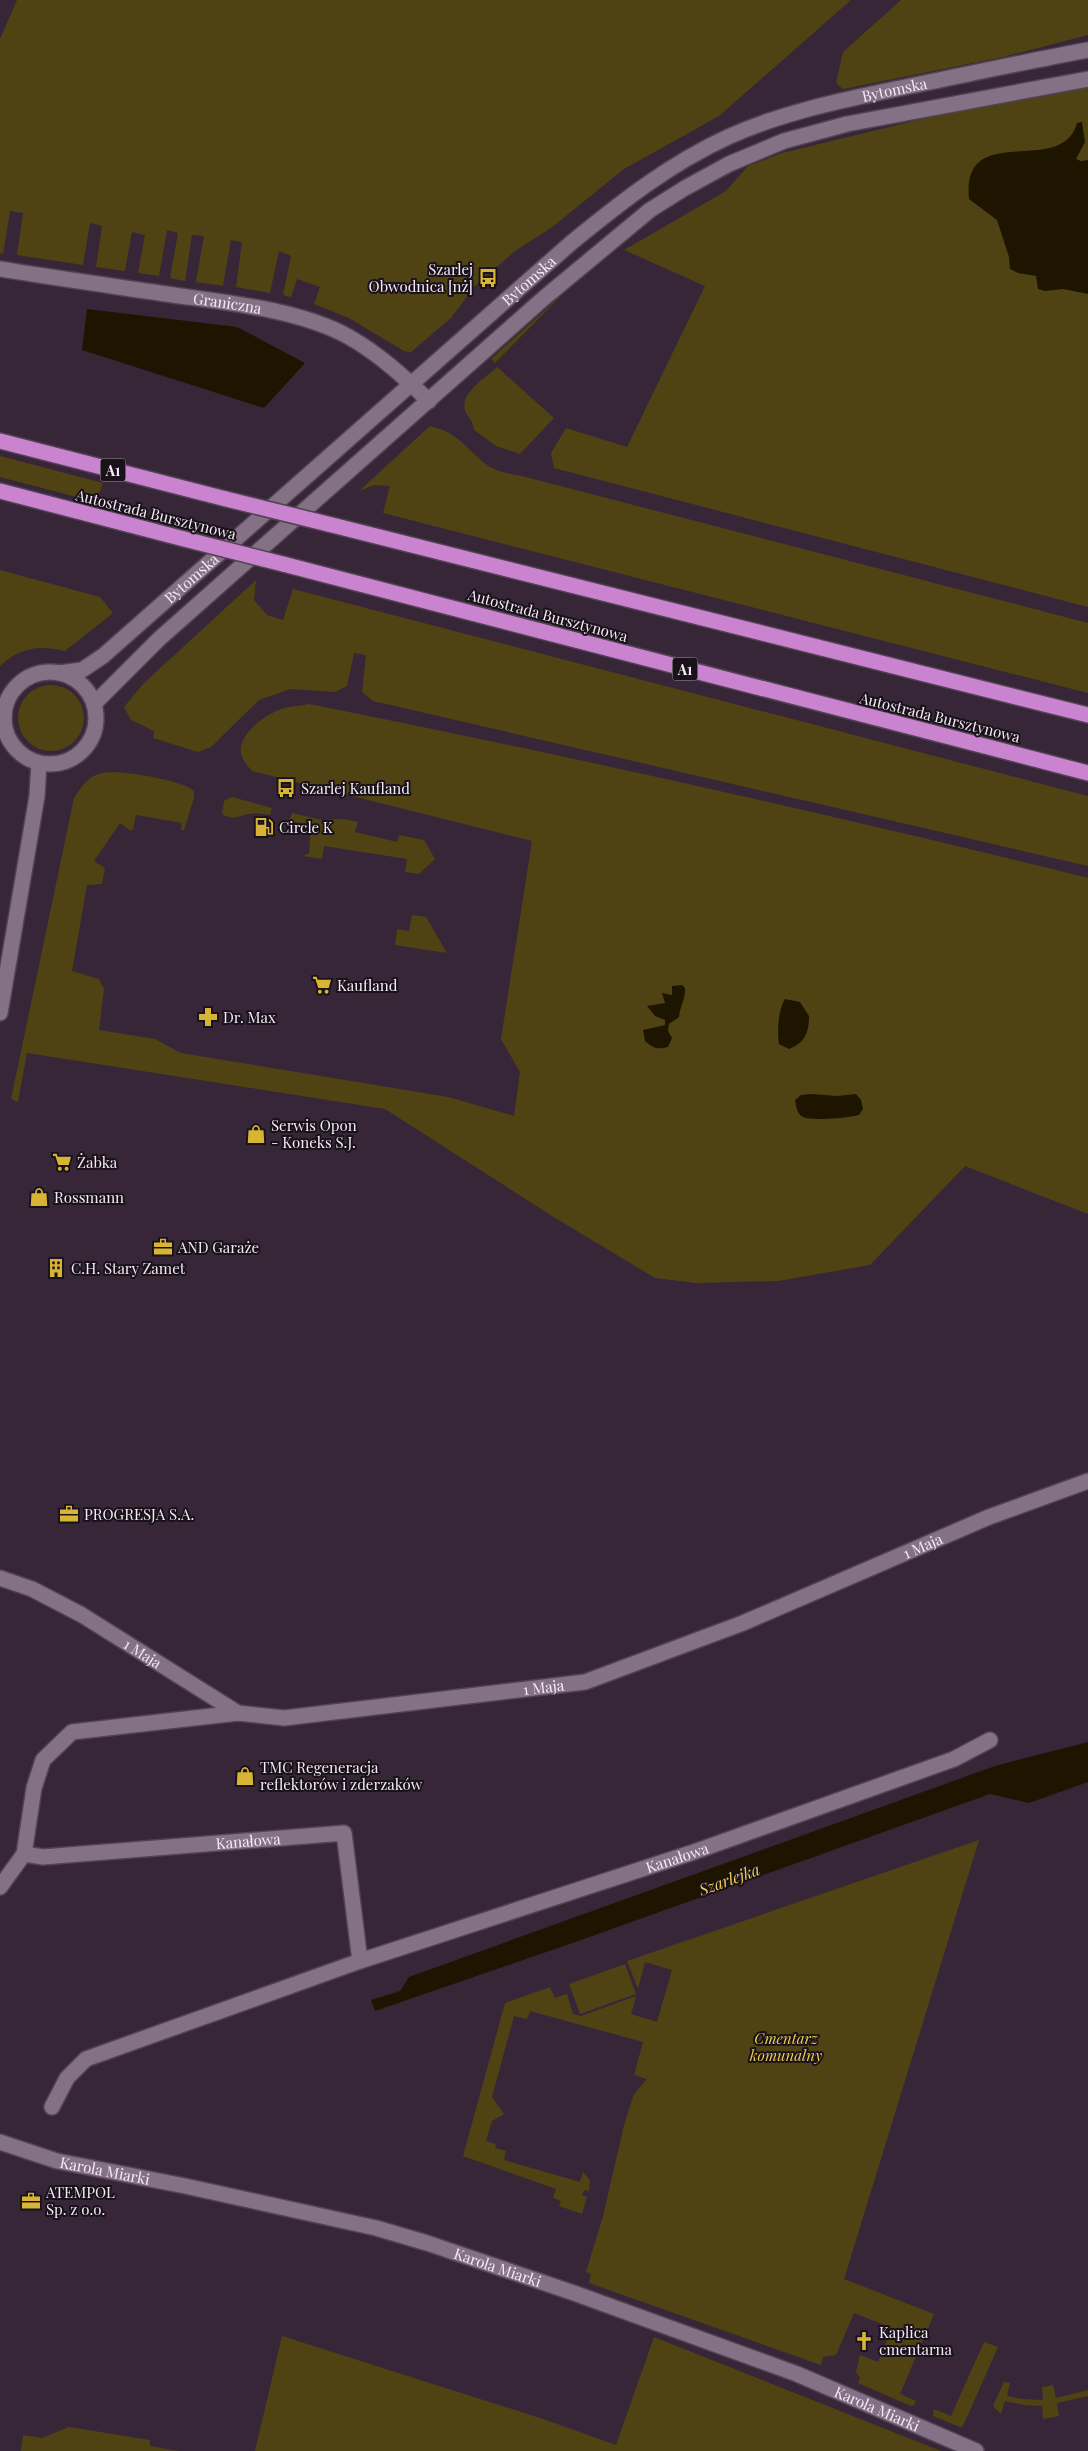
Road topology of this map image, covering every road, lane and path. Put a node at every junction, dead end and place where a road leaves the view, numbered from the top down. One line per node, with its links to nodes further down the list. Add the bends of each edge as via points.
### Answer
1 (1088, 50): 4 (street, Bytomska, via 833,102 775,118 728,137 687,158 632,193)
2 (1088, 79): 5 (street, Bytomska, via 847,124 784,141 729,164 650,210 591,257)
3 (0, 269): 4 (street, Graniczna, via 235,304 308,321 348,336)
4 (411, 384): 5 (street, Graniczna); 8 (street, Bytomska, via 103,656 82,670)
5 (429, 401): 9 (street, Bytomska, via 160,639)
6 (0, 441): 11 (highway, Autostrada Bursztynowa / A1, bridge)
7 (0, 492): 13 (highway, Autostrada Bursztynowa / A1, bridge)
8 (59, 673): 9 (street, via 81,684); 10 (street, via 44,672 30,677 18,685)
9 (94, 704): 12 (street, via 94,732 79,755 53,765)
10 (2, 711): 12 (street, via 5,729 13,746 29,760)
11 (1088, 715)
12 (39, 763): 14 (street, via 37,796)
13 (1088, 773)
14 (0, 1013)
15 (1088, 1482): 17 (street, 1 Maja, via 989,1517 743,1623 585,1682 284,1718)
16 (0, 1578): 17 (street, 1 Maja, via 32,1589 82,1615)
17 (238, 1713): 19 (street, via 72,1732 43,1760 34,1788)
18 (990, 1740): 21 (street, Kanałowa, via 954,1759 691,1853)
19 (24, 1854): 20 (street); 21 (street, Kanałowa, via 43,1857 344,1834)
20 (0, 1887)
21 (360, 1960): 22 (street, Kanałowa, via 86,2060 67,2078)
22 (52, 2107)
23 (0, 2142): 24 (street, Karola Miarki, via 57,2161 328,2217 427,2243 797,2374)
24 (976, 2451)

